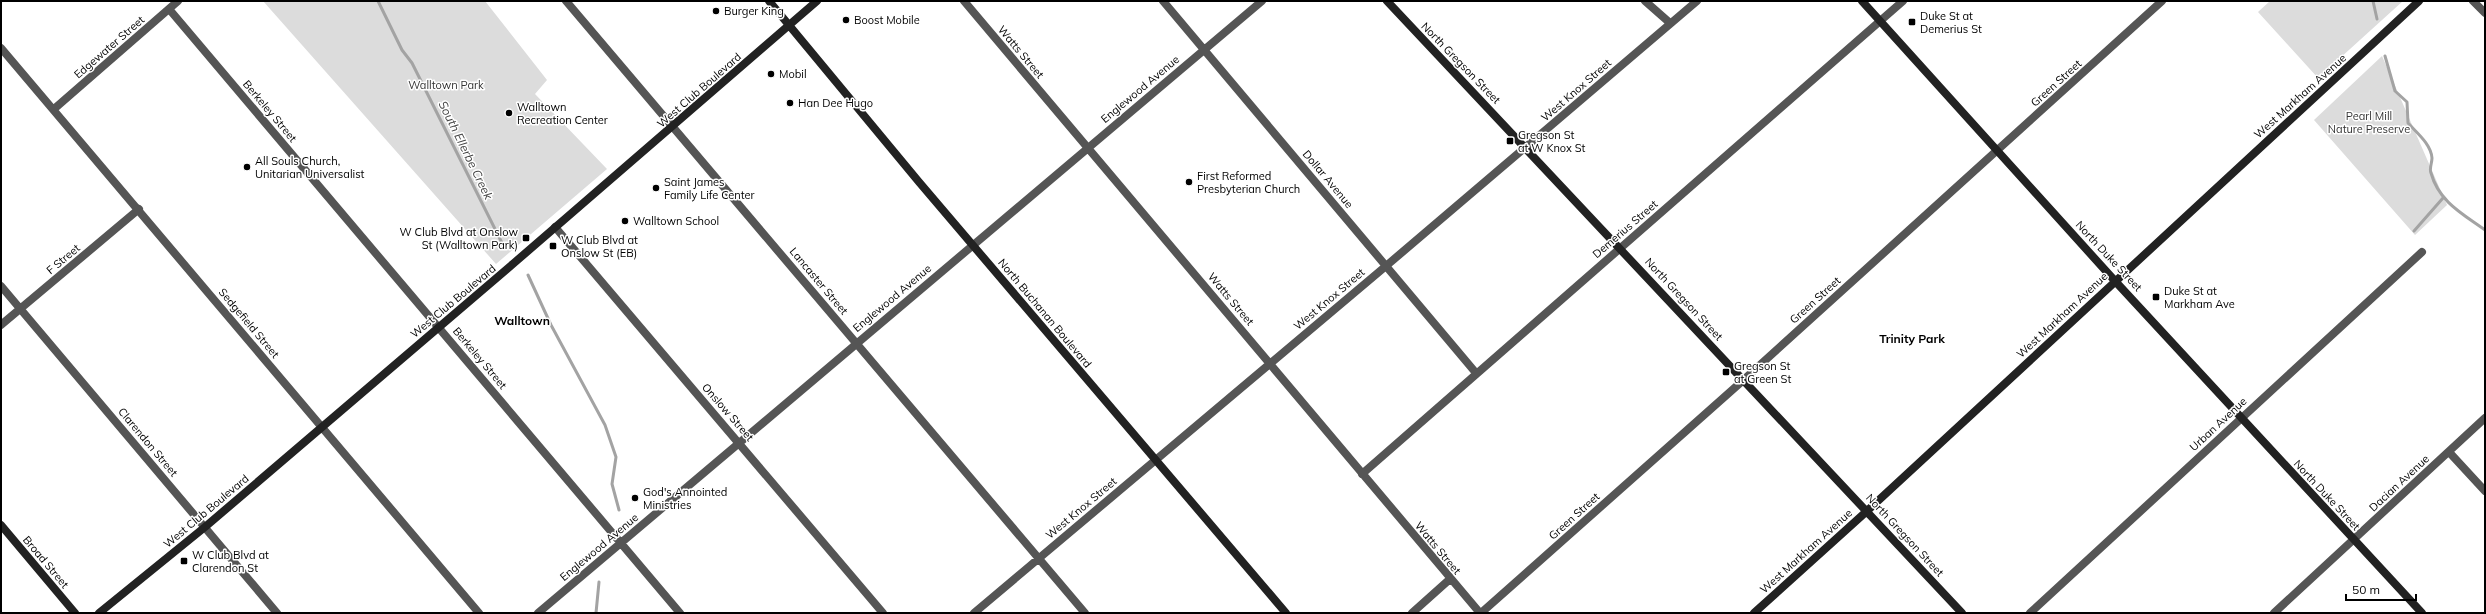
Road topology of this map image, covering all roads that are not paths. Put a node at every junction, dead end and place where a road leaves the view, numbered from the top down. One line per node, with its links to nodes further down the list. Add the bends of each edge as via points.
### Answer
1 (178, 1): 16 (street, Edgewater Street)
2 (566, 1): 24 (street, Lancaster Street)
3 (769, 1): 20 (street, North Buchanan Boulevard)
4 (817, 1): 20 (street, West Club Boulevard)
5 (964, 1): 25 (street, Watts Street)
6 (1163, 1): 22 (street, Dollar Avenue)
7 (1262, 1): 22 (street, Englewood Avenue)
8 (1387, 1): 26 (street, North Gregson Street)
9 (1645, 1): 19 (street)
10 (1697, 1): 19 (street, West Knox Street)
11 (1862, 1): 18 (street, North Duke Street)
12 (1903, 1): 18 (street, Demerius Street)
13 (2162, 1): 27 (street, Green Street)
14 (2420, 1): 34 (street, West Markham Avenue)
15 (2473, 1): 17 (street)
16 (169, 9): 23 (street, Edgewater Street); 38 (street, Berkeley Street)
17 (2485, 13)
18 (1880, 20): 27 (street, North Duke Street); 31 (street, Demerius Street)
19 (1670, 23): 26 (street, West Knox Street)
20 (789, 27): 24 (street, West Club Boulevard); 30 (street, North Buchanan Boulevard)
21 (1, 48): 23 (street, Sedgefield Street)
22 (1204, 49): 25 (street, Englewood Avenue); 33 (street, Dollar Avenue)
23 (54, 109): 28 (street, Sedgefield Street)
24 (673, 127): 29 (street, West Club Boulevard); 39 (street, Lancaster Street)
25 (1087, 147): 30 (street, Englewood Avenue); 40 (street, Watts Street)
26 (1526, 147): 31 (street, North Gregson Street); 33 (street, West Knox Street)
27 (1998, 151): 34 (street, North Duke Street); 42 (street, Green Street)
28 (139, 209): 36 (street, F Street); 45 (street, Sedgefield Street)
29 (555, 227): 38 (street, West Club Boulevard); 46 (street, Onslow Street)
30 (972, 244): 39 (street, Englewood Avenue); 48 (street, North Buchanan Boulevard)
31 (1620, 247): 41 (street, Demerius Street); 42 (street, North Gregson Street)
32 (2422, 252): 43 (street, Urban Avenue)
33 (1386, 266): 40 (street, West Knox Street); 41 (street, Dollar Avenue)
34 (2115, 282): 43 (street, North Duke Street); 51 (street, West Markham Avenue)
35 (1, 286): 36 (street, Clarendon Street)
36 (21, 309): 37 (street, F Street); 53 (street, Clarendon Street)
37 (1, 325)
38 (440, 327): 45 (street, West Club Boulevard); 55 (street, Berkeley Street)
39 (856, 342): 46 (street, Englewood Avenue); 56 (street, Lancaster Street)
40 (1269, 364): 48 (street, West Knox Street); 49 (street, Watts Street)
41 (1476, 373): 49 (street, Demerius Street)
42 (1744, 380): 51 (street, North Gregson Street); 69 (street, Green Street)
43 (2241, 418): 54 (street, North Duke Street); 72 (street, Urban Avenue)
44 (2485, 418): 47 (street, Dacian Avenue)
45 (322, 426): 53 (street, West Club Boulevard); 61 (street, Sedgefield Street)
46 (739, 442): 55 (street, Englewood Avenue); 64 (street, Onslow Street)
47 (2449, 452): 50 (street); 54 (street, Dacian Avenue)
48 (1155, 461): 56 (street, West Knox Street); 67 (street, North Buchanan Boulevard)
49 (1362, 474): 57 (street, Watts Street)
50 (2485, 491)
51 (1867, 511): 70 (street, West Markham Avenue); 71 (street, North Gregson Street)
52 (1, 525): 58 (street, Broad Street)
53 (205, 527): 59 (street, West Club Boulevard); 60 (street, Clarendon Street)
54 (2353, 540): 73 (street, Dacian Avenue); 74 (street, North Duke Street)
55 (621, 543): 62 (street, Englewood Avenue); 63 (street, Berkeley Street)
56 (1038, 559): 65 (street, West Knox Street); 66 (street, Lancaster Street)
57 (1450, 579): 68 (street); 69 (street, Watts Street)
58 (75, 613)
59 (99, 613)
60 (277, 613)
61 (479, 613)
62 (538, 613)
63 (680, 613)
64 (883, 613)
65 (974, 613)
66 (1084, 613)
67 (1286, 613)
68 (1412, 613)
69 (1480, 613)
70 (1754, 613)
71 (1962, 613)
72 (2030, 613)
73 (2274, 613)
74 (2422, 613)

